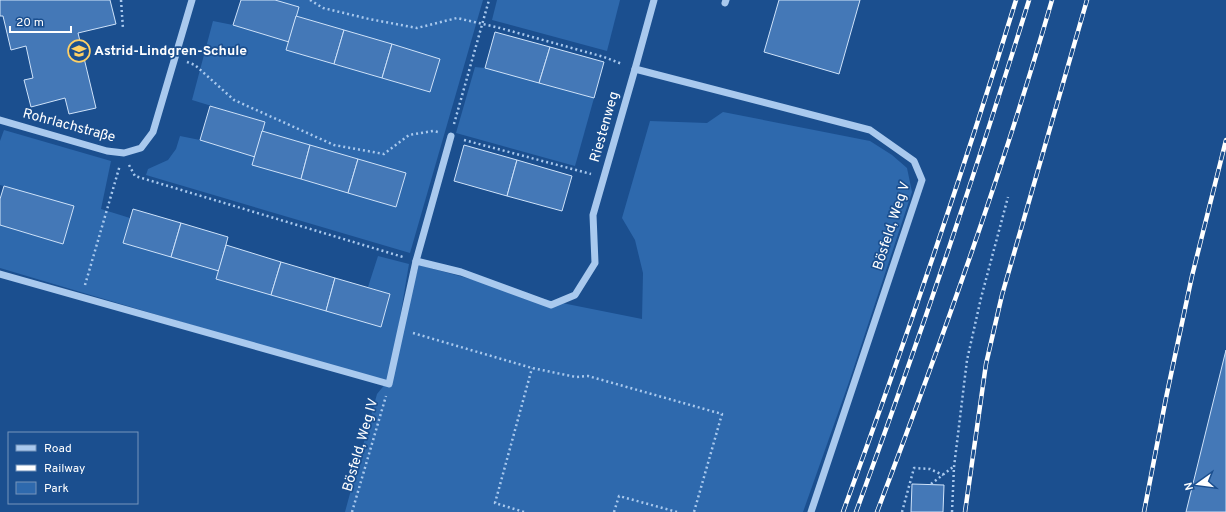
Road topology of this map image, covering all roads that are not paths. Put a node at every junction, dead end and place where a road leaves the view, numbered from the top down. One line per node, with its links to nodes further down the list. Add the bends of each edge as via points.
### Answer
1 (192, 0): 4 (street, Rohrlachstraße, via 153,132 141,148 124,153 107,151)
2 (654, 0): 3 (street, Riestenweg)
3 (635, 69): 6 (street, Riestenweg, via 592,215 595,263 575,295 551,305 461,272); 8 (street, Bösfeld, Weg V, via 870,130 914,161 922,180)
4 (0, 120)
5 (451, 136): 6 (street)
6 (416, 260): 7 (street, via 389,384)
7 (0, 274)
8 (811, 512)

